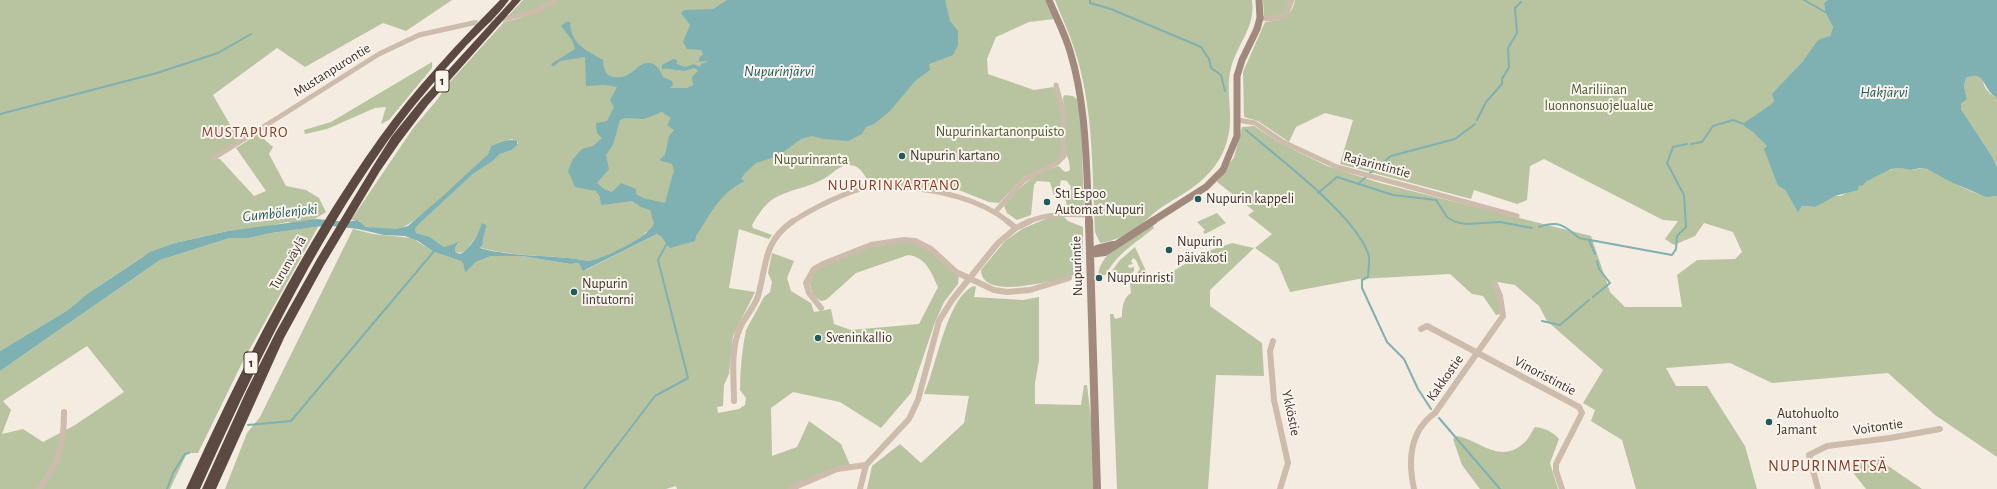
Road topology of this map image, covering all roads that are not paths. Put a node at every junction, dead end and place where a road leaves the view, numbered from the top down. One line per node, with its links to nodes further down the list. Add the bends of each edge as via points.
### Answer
1 (496, 0): 11 (highway)
2 (505, 0): 11 (highway, Turunväylä / 1)
3 (517, 0): 33 (highway, Turunväylä / 1, via 437,87 396,138 332,242 280,335)
4 (555, 0): 9 (street, via 543,9)
5 (1049, 0): 16 (main road, Nupurintie, via 1070,50 1081,96 1088,169)
6 (1259, 0): 8 (main road)
7 (1292, 0): 8 (street, via 1286,15 1272,19)
8 (1260, 18): 13 (main road, via 1237,76)
9 (504, 19)
10 (473, 22): 14 (street, Mustanpurontie, via 420,34 379,54)
11 (439, 69): 32 (highway, Turunväylä / 1, via 385,138 297,276 229,408)
12 (1056, 85): 15 (street, via 1063,106 1064,156 1057,164 1023,181)
13 (1238, 120): 17 (street, Rajarintintie, via 1256,123 1283,142 1337,167); 19 (main road, via 1237,136 1232,150 1223,170 1215,179 1099,256)
14 (214, 158)
15 (996, 211): 18 (street); 27 (street, via 938,191 873,186 848,193 788,224 768,250 762,266 757,299 739,329)
16 (1089, 215): 18 (street, via 1047,214); 19 (main road, Nupurintie)
17 (1517, 216)
18 (1016, 228): 20 (street, via 998,243)
19 (1090, 254): 36 (main road, Nupurintie)
20 (970, 278): 21 (street, via 990,289 1007,292 1041,288); 23 (street, via 956,272 922,244 904,240 888,241 814,268 806,283 809,293); 30 (street, via 939,321 914,409)
21 (1070, 278)
22 (1494, 282): 26 (street, Kakkostie, via 1500,296 1503,316)
23 (820, 308)
24 (1421, 329): 26 (street, Vinoristintie, via 1427,326)
25 (1273, 341): 37 (street, Ykköstie, via 1270,351 1274,400 1288,462)
26 (1478, 353): 38 (street, Kakkostie, via 1435,413 1419,427 1410,461); 39 (street, Vinoristintie, via 1579,407 1582,413 1556,464)
27 (734, 401)
28 (64, 412): 31 (street, via 64,436 60,459)
29 (1940, 429): 40 (street, Voitontie, via 1827,446 1809,455)
30 (866, 465): 34 (street, via 850,465); 35 (street)
31 (39, 489)
32 (193, 489)
33 (210, 489)
34 (790, 489)
35 (860, 489)
36 (1097, 489)
37 (1280, 489)
38 (1414, 489)
39 (1562, 489)
40 (1818, 489)

